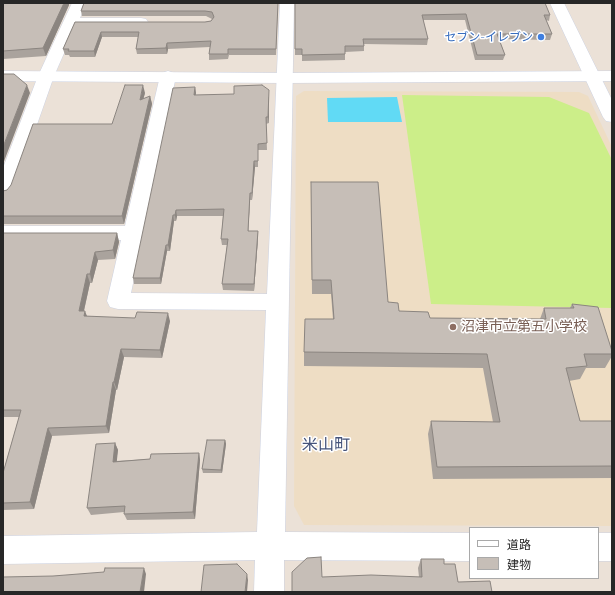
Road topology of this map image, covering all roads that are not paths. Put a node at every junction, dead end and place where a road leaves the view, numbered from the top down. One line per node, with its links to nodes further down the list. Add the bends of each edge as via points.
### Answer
1 (79, 3): 4 (street)
2 (287, 3): 11 (street)
3 (557, 3): 9 (street)
4 (71, 22): 5 (street); 7 (street)
5 (158, 22)
6 (3, 76): 7 (street)
7 (46, 76): 8 (street); 13 (street)
8 (168, 76): 11 (street); 15 (street)
9 (593, 76): 10 (street); 11 (street); 12 (street)
10 (612, 76)
11 (285, 78): 16 (street)
12 (612, 117)
13 (3, 193)
14 (3, 232): 15 (street)
15 (133, 233): 16 (street, via 118,301)
16 (277, 302): 17 (street)
17 (272, 546): 18 (street); 21 (street); 22 (street)
18 (469, 547)
19 (599, 547): 20 (street)
20 (612, 547)
21 (3, 550)
22 (269, 592)

